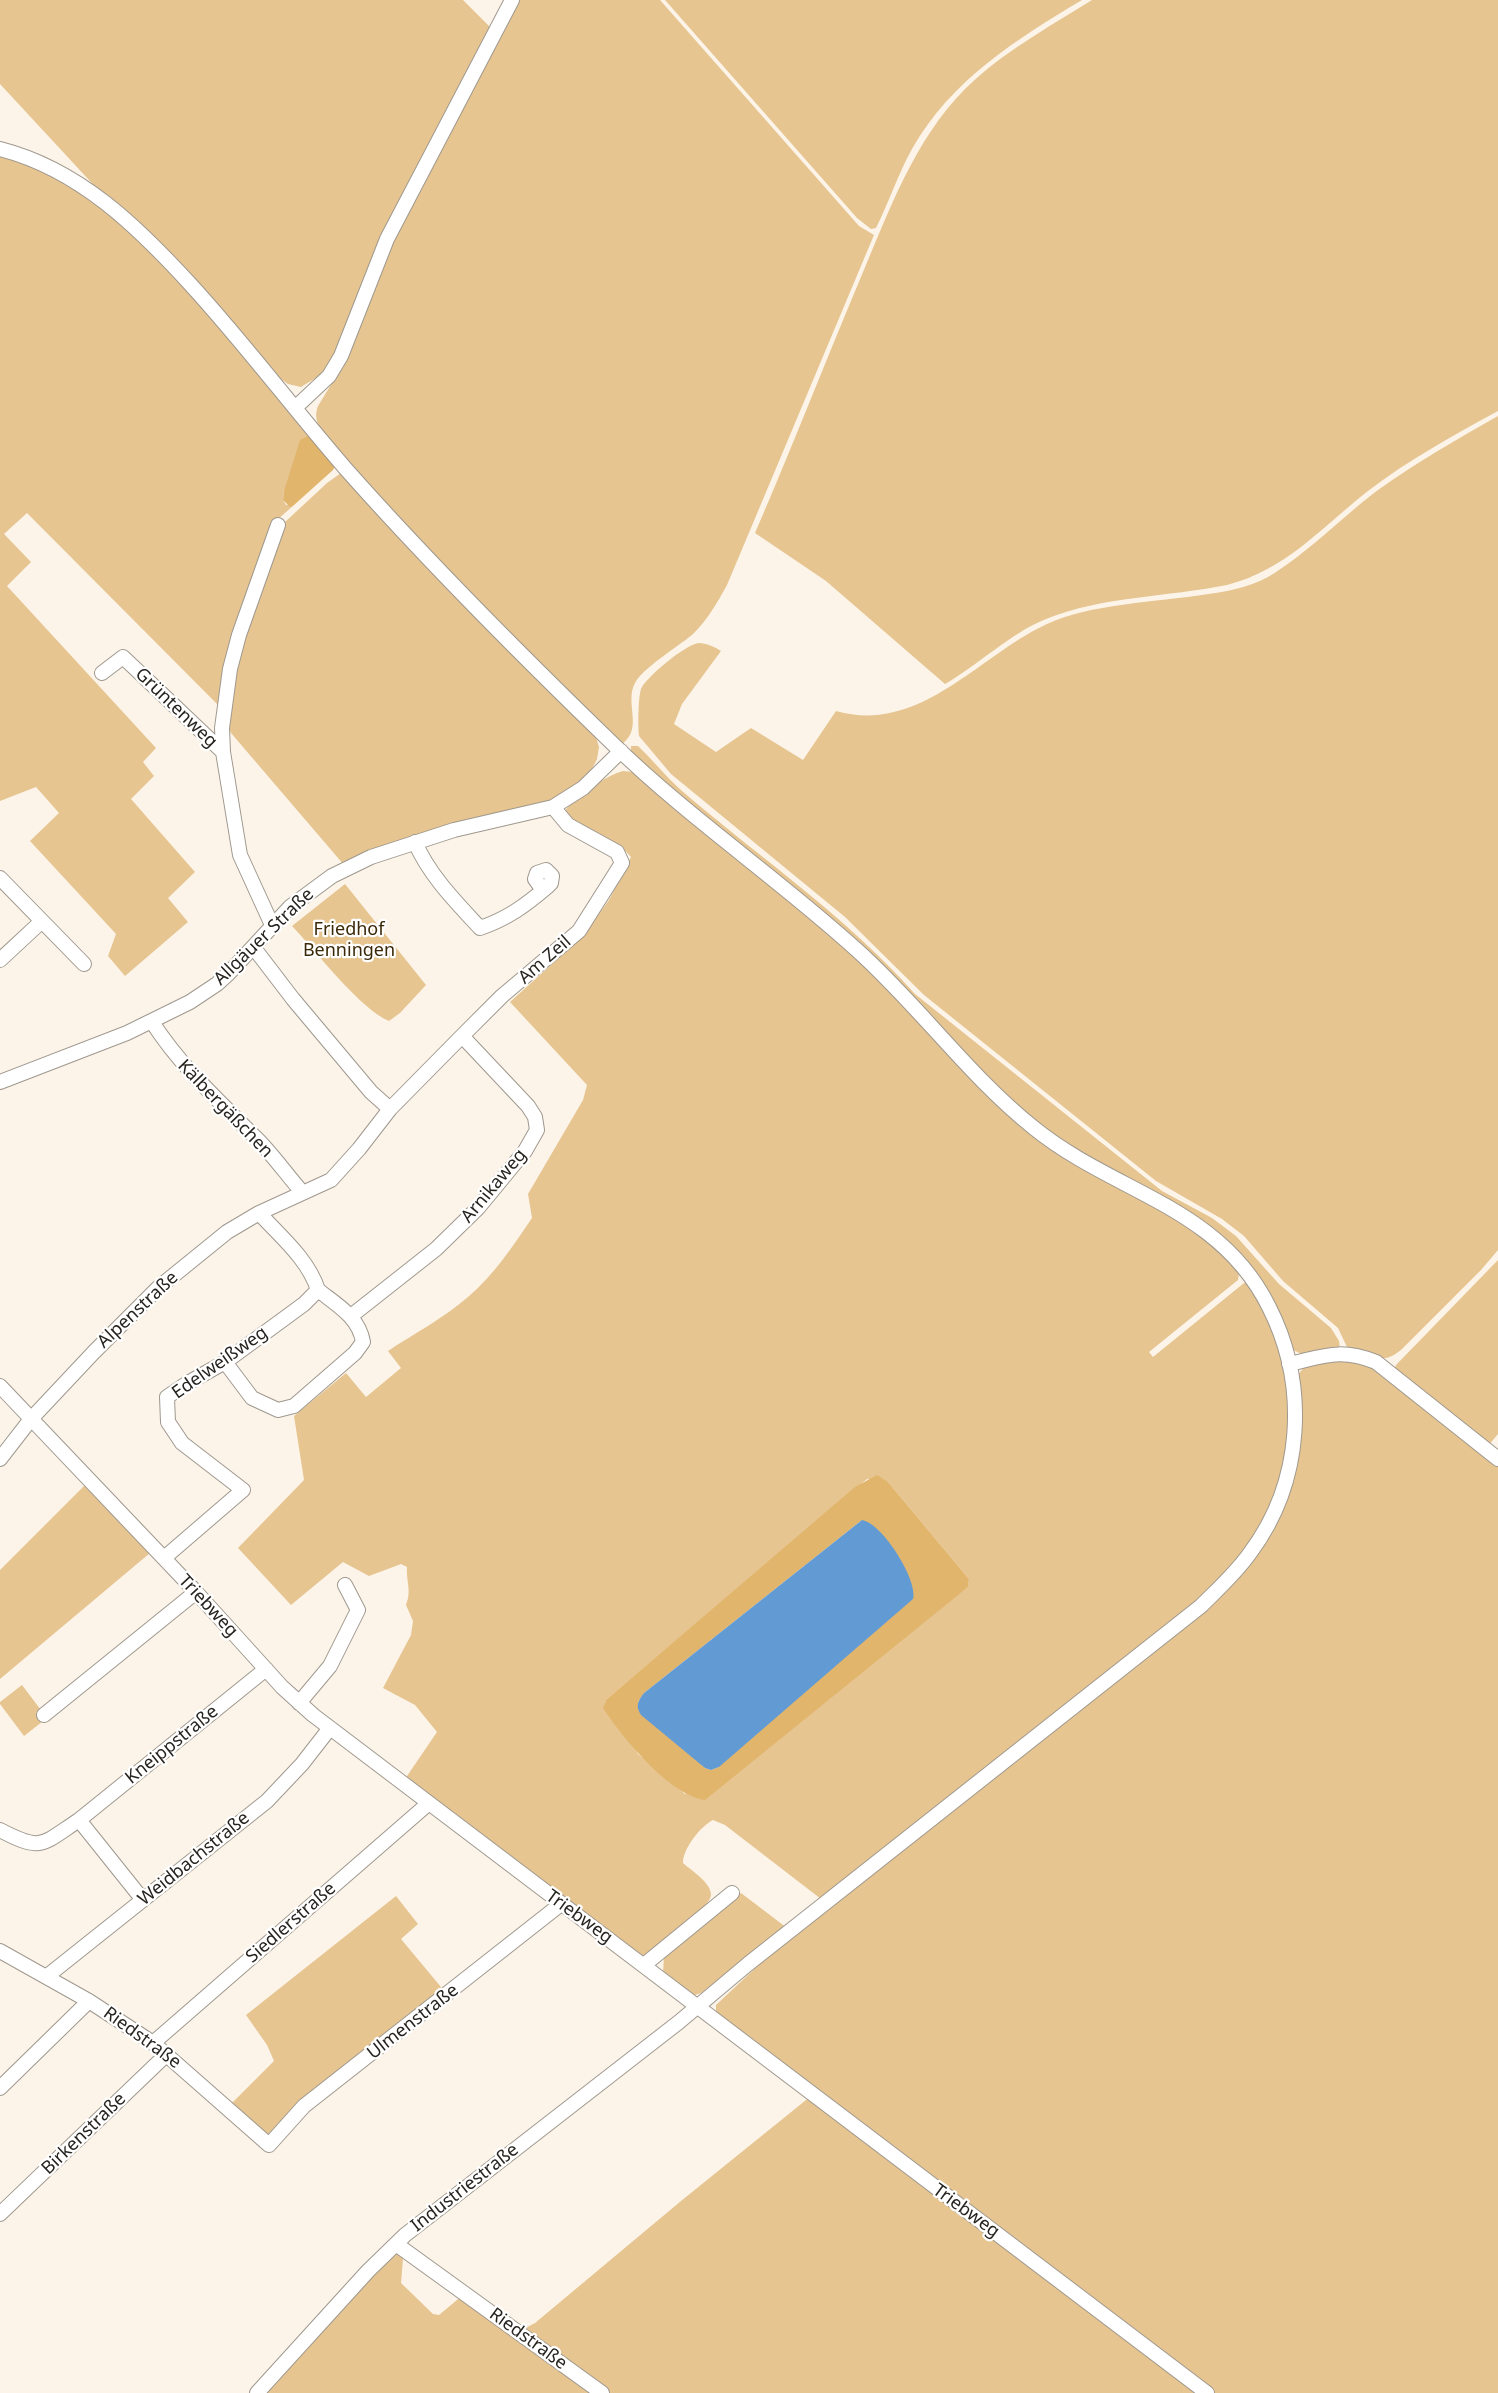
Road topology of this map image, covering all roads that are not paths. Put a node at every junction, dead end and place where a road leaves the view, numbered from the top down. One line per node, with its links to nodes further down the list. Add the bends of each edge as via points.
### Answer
1 (512, 0): 3 (street, via 387,239 341,356 329,376)
2 (0, 149): 3 (street, Industriestraße, via 53,168 118,213 231,328)
3 (296, 407): 7 (street, Industriestraße, via 393,520)
4 (278, 525): 6 (street, via 248,604 230,669)
5 (102, 673): 6 (street, Grüntenweg, via 123,657)
6 (222, 752): 13 (street, via 240,855)
7 (621, 752): 8 (street, Allgäuer Straße, via 583,788); 26 (street, Industriestraße, via 864,956 1027,1123 1069,1154 1172,1208 1235,1257 1260,1290)
8 (553, 807): 9 (street, Allgäuer Straße, via 481,822); 18 (street, Am Zeil, via 568,825 617,852 622,863 579,931 502,996)
9 (415, 842): 11 (street, via 421,857 480,928 501,921); 13 (street, Allgäuer Straße, via 332,876 300,898)
10 (0, 878): 12 (street)
11 (547, 887)
12 (42, 921): 15 (street); 16 (street)
13 (272, 925): 14 (street, Allgäuer Straße)
14 (254, 948): 17 (street, Allgäuer Straße, via 217,984); 20 (street, via 371,1092)
15 (0, 960)
16 (84, 964)
17 (152, 1022): 19 (street, Allgäuer Straße); 21 (street, Kälbergäßchen, via 197,1082 259,1141)
18 (462, 1036): 20 (street, Am Zeil); 24 (street, Arnikaweg, via 528,1106 537,1130 525,1151 478,1208 436,1249)
19 (0, 1082)
20 (390, 1109): 21 (street, Am Zeil, via 331,1180)
21 (302, 1192): 22 (street, Alpenstraße)
22 (259, 1213): 23 (street, via 305,1263); 28 (street, Alpenstraße, via 226,1232 158,1288)
23 (318, 1290): 24 (street); 25 (street, Edelweißweg)
24 (351, 1316): 25 (street, via 361,1330 363,1342 294,1406 278,1410 252,1398)
25 (225, 1362): 31 (street, Edelweißweg, via 168,1397 168,1422 182,1443 243,1490)
26 (1289, 1364): 30 (street, via 1343,1353 1376,1362); 48 (street, Industriestraße, via 1296,1412 1288,1477 1265,1530 1231,1576 1201,1606)
27 (0, 1386): 28 (street, Triebweg)
28 (31, 1419): 29 (street, Alpenstraße); 31 (street, Triebweg)
29 (0, 1459)
30 (1498, 1459)
31 (164, 1558): 33 (street, Triebweg)
32 (345, 1585): 35 (street, via 358,1610 330,1666)
33 (196, 1592): 34 (street, Triebweg); 36 (street)
34 (266, 1669): 35 (street, Triebweg); 39 (street, Kneippstraße)
35 (299, 1703): 37 (street, Triebweg)
36 (44, 1715)
37 (330, 1728): 38 (street, Triebweg); 42 (street, Weidbachstraße, via 267,1800)
38 (429, 1803): 43 (street, Triebweg); 49 (street, Siedlerstraße)
39 (79, 1820): 40 (street, Kneippstraße, via 37,1845); 42 (street)
40 (0, 1830)
41 (732, 1893): 45 (street)
42 (143, 1900): 46 (street, Weidbachstraße)
43 (561, 1904): 45 (street, Triebweg); 52 (street, Ulmenstraße, via 304,2106)
44 (0, 1951): 46 (street, Riedstraße)
45 (644, 1965): 48 (street, Triebweg)
46 (46, 1977): 47 (street, Riedstraße)
47 (89, 2001): 49 (street, Riedstraße); 51 (street)
48 (697, 2008): 54 (street, Industriestraße); 57 (street, Triebweg)
49 (153, 2043): 50 (street, Riedstraße)
50 (167, 2054): 52 (street, Riedstraße); 53 (street, Birkenstraße)
51 (1, 2087)
52 (269, 2145)
53 (0, 2214)
54 (396, 2244): 55 (street, Industriestraße); 56 (street, Riedstraße)
55 (257, 2393)
56 (602, 2393)
57 (1208, 2393)

